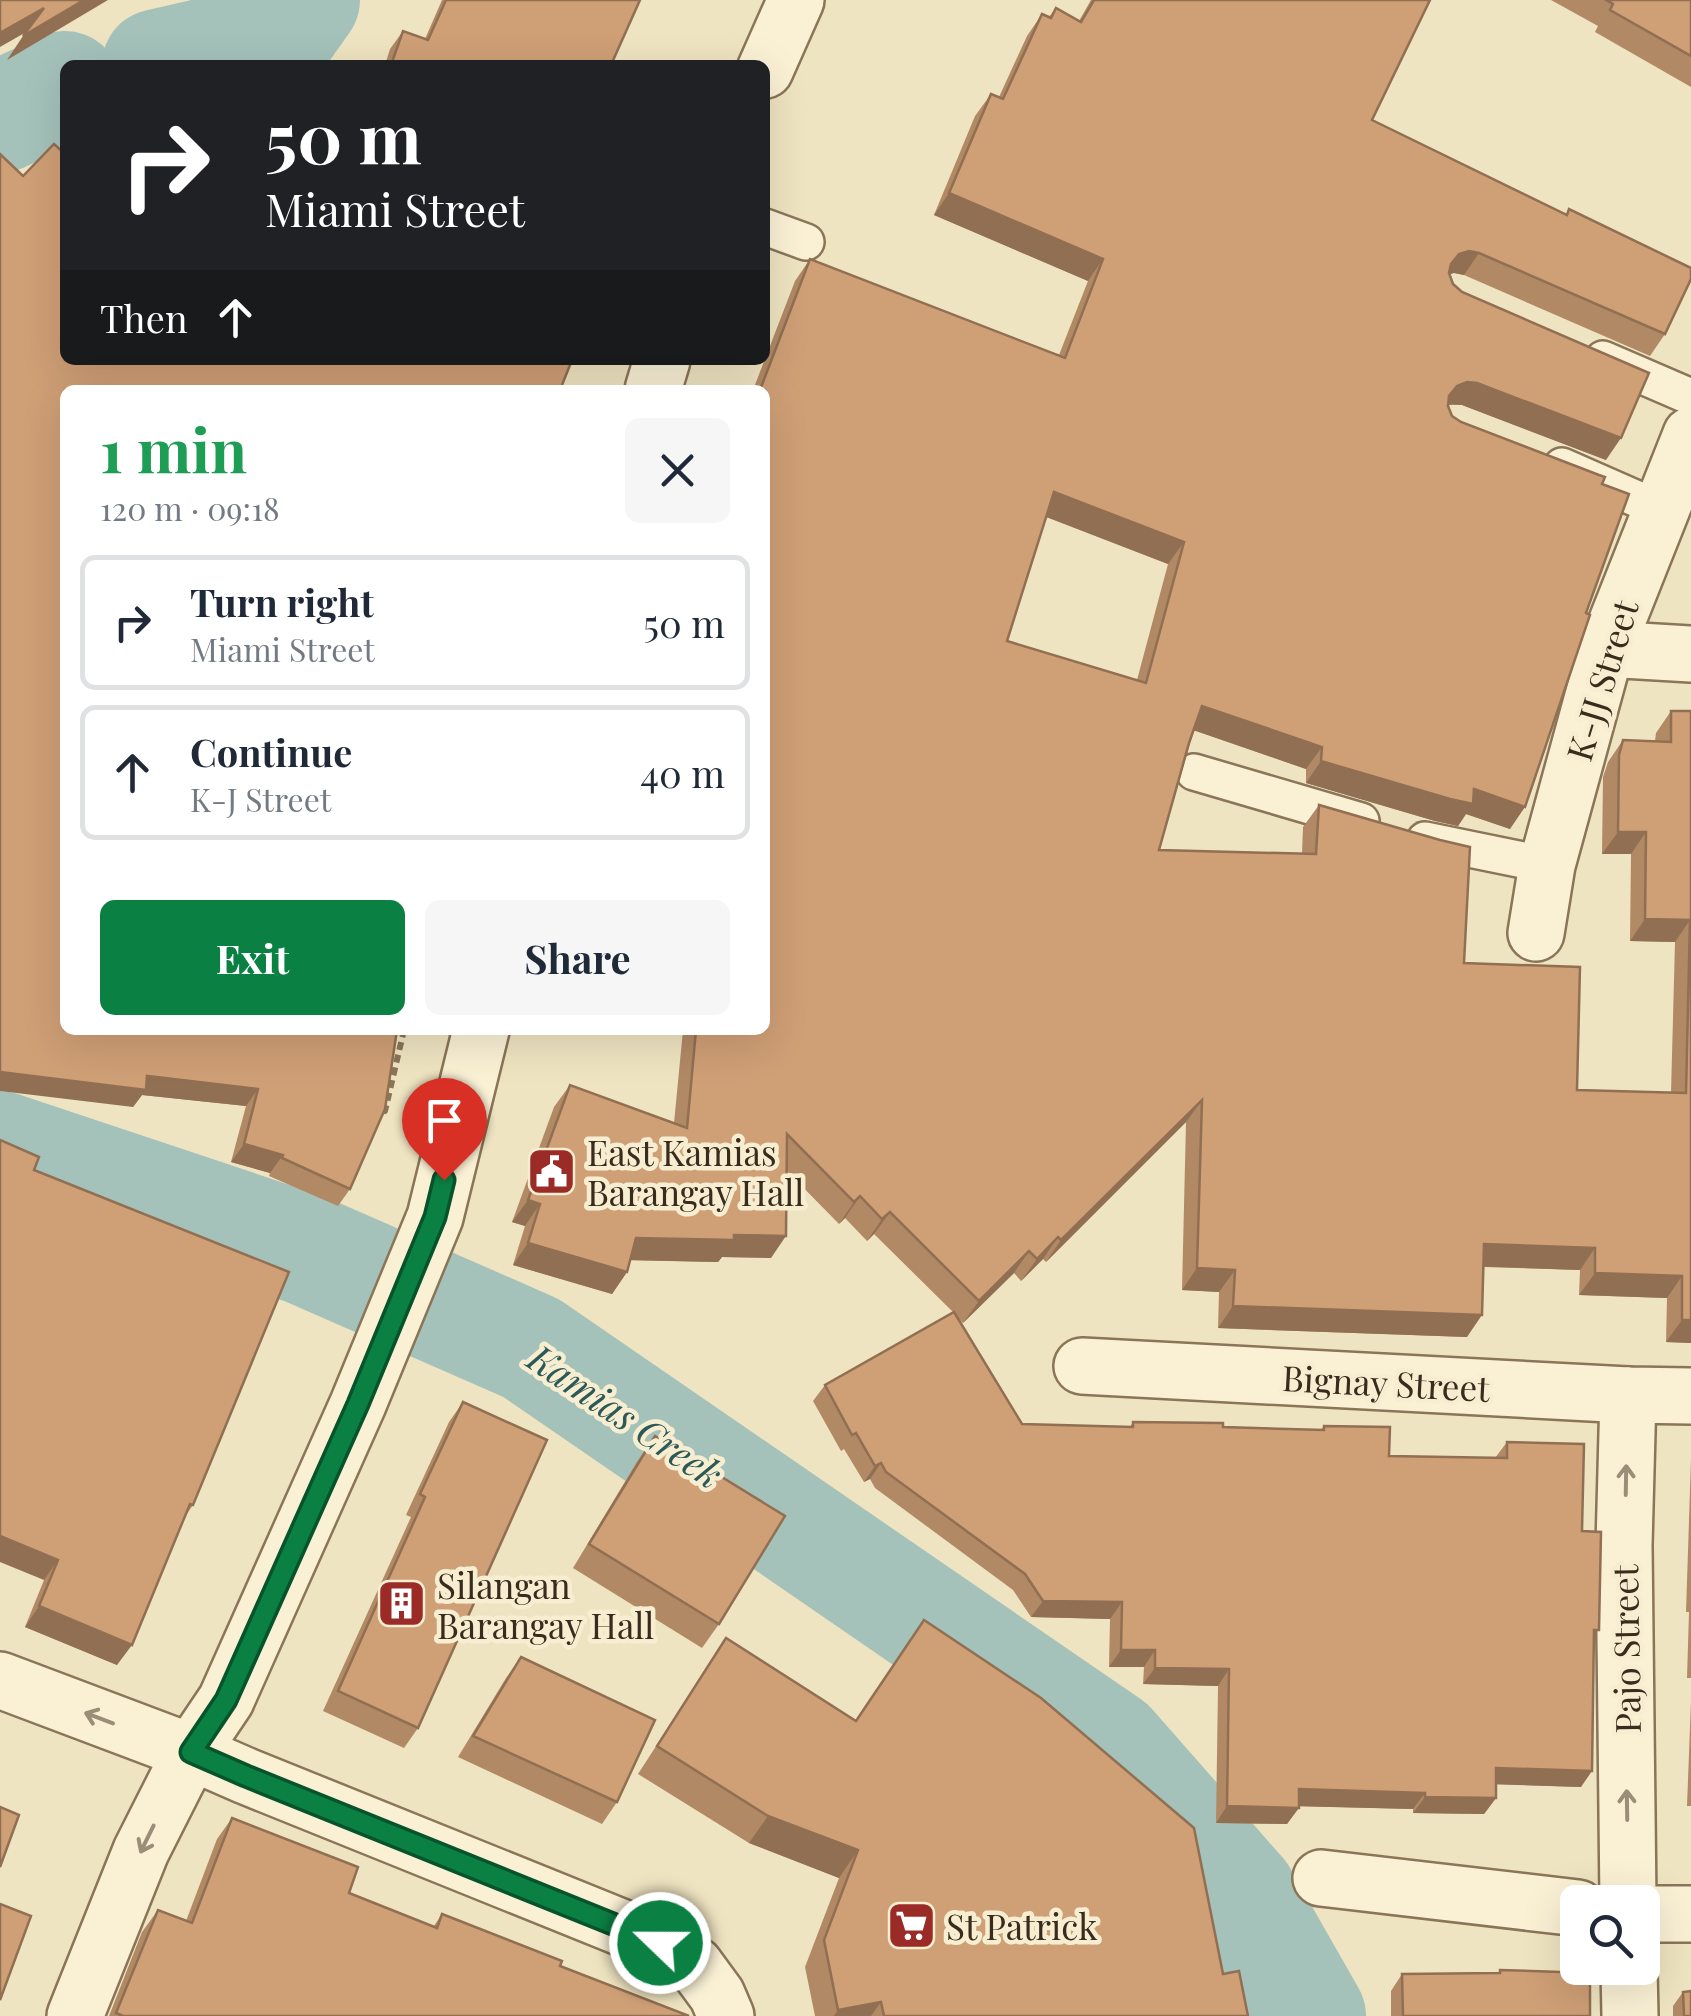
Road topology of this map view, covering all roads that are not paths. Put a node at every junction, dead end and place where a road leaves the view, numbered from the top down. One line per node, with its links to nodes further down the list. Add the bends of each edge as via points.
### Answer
1 (796, 0): 2 (street)
2 (769, 60)
3 (770, 228): 4 (lane)
4 (806, 242)
5 (1580, 349): 6 (lane)
6 (1691, 397)
7 (1691, 435): 9 (street, K-JJ Street)
8 (1540, 458): 9 (lane)
9 (1662, 510): 10 (street, K-JJ Street)
10 (1606, 648): 11 (street); 13 (street, K-JJ Street)
11 (1691, 654)
12 (1194, 772): 13 (lane, via 1430,842)
13 (1548, 865): 14 (street, K-JJ Street)
14 (1536, 933)
15 (480, 1035): 20 (street, via 435,1217 226,1700)
16 (1082, 1366): 17 (street, Bignay Street)
17 (1628, 1396): 18 (street, Bignay Street); 22 (street, Pajo Street, one-way to 17)
18 (1691, 1396)
19 (0, 1680): 20 (street, one-way to 19)
20 (191, 1752): 27 (street, one-way to 27, via 141,1851); 28 (street, via 660,1943 695,1965)
21 (1321, 1878): 23 (street)
22 (1628, 1885)
23 (1560, 1906)
24 (1660, 1914): 25 (street)
25 (1691, 1914)
26 (1629, 1985): 29 (street)
27 (75, 2016)
28 (726, 2016)
29 (1630, 2016)

